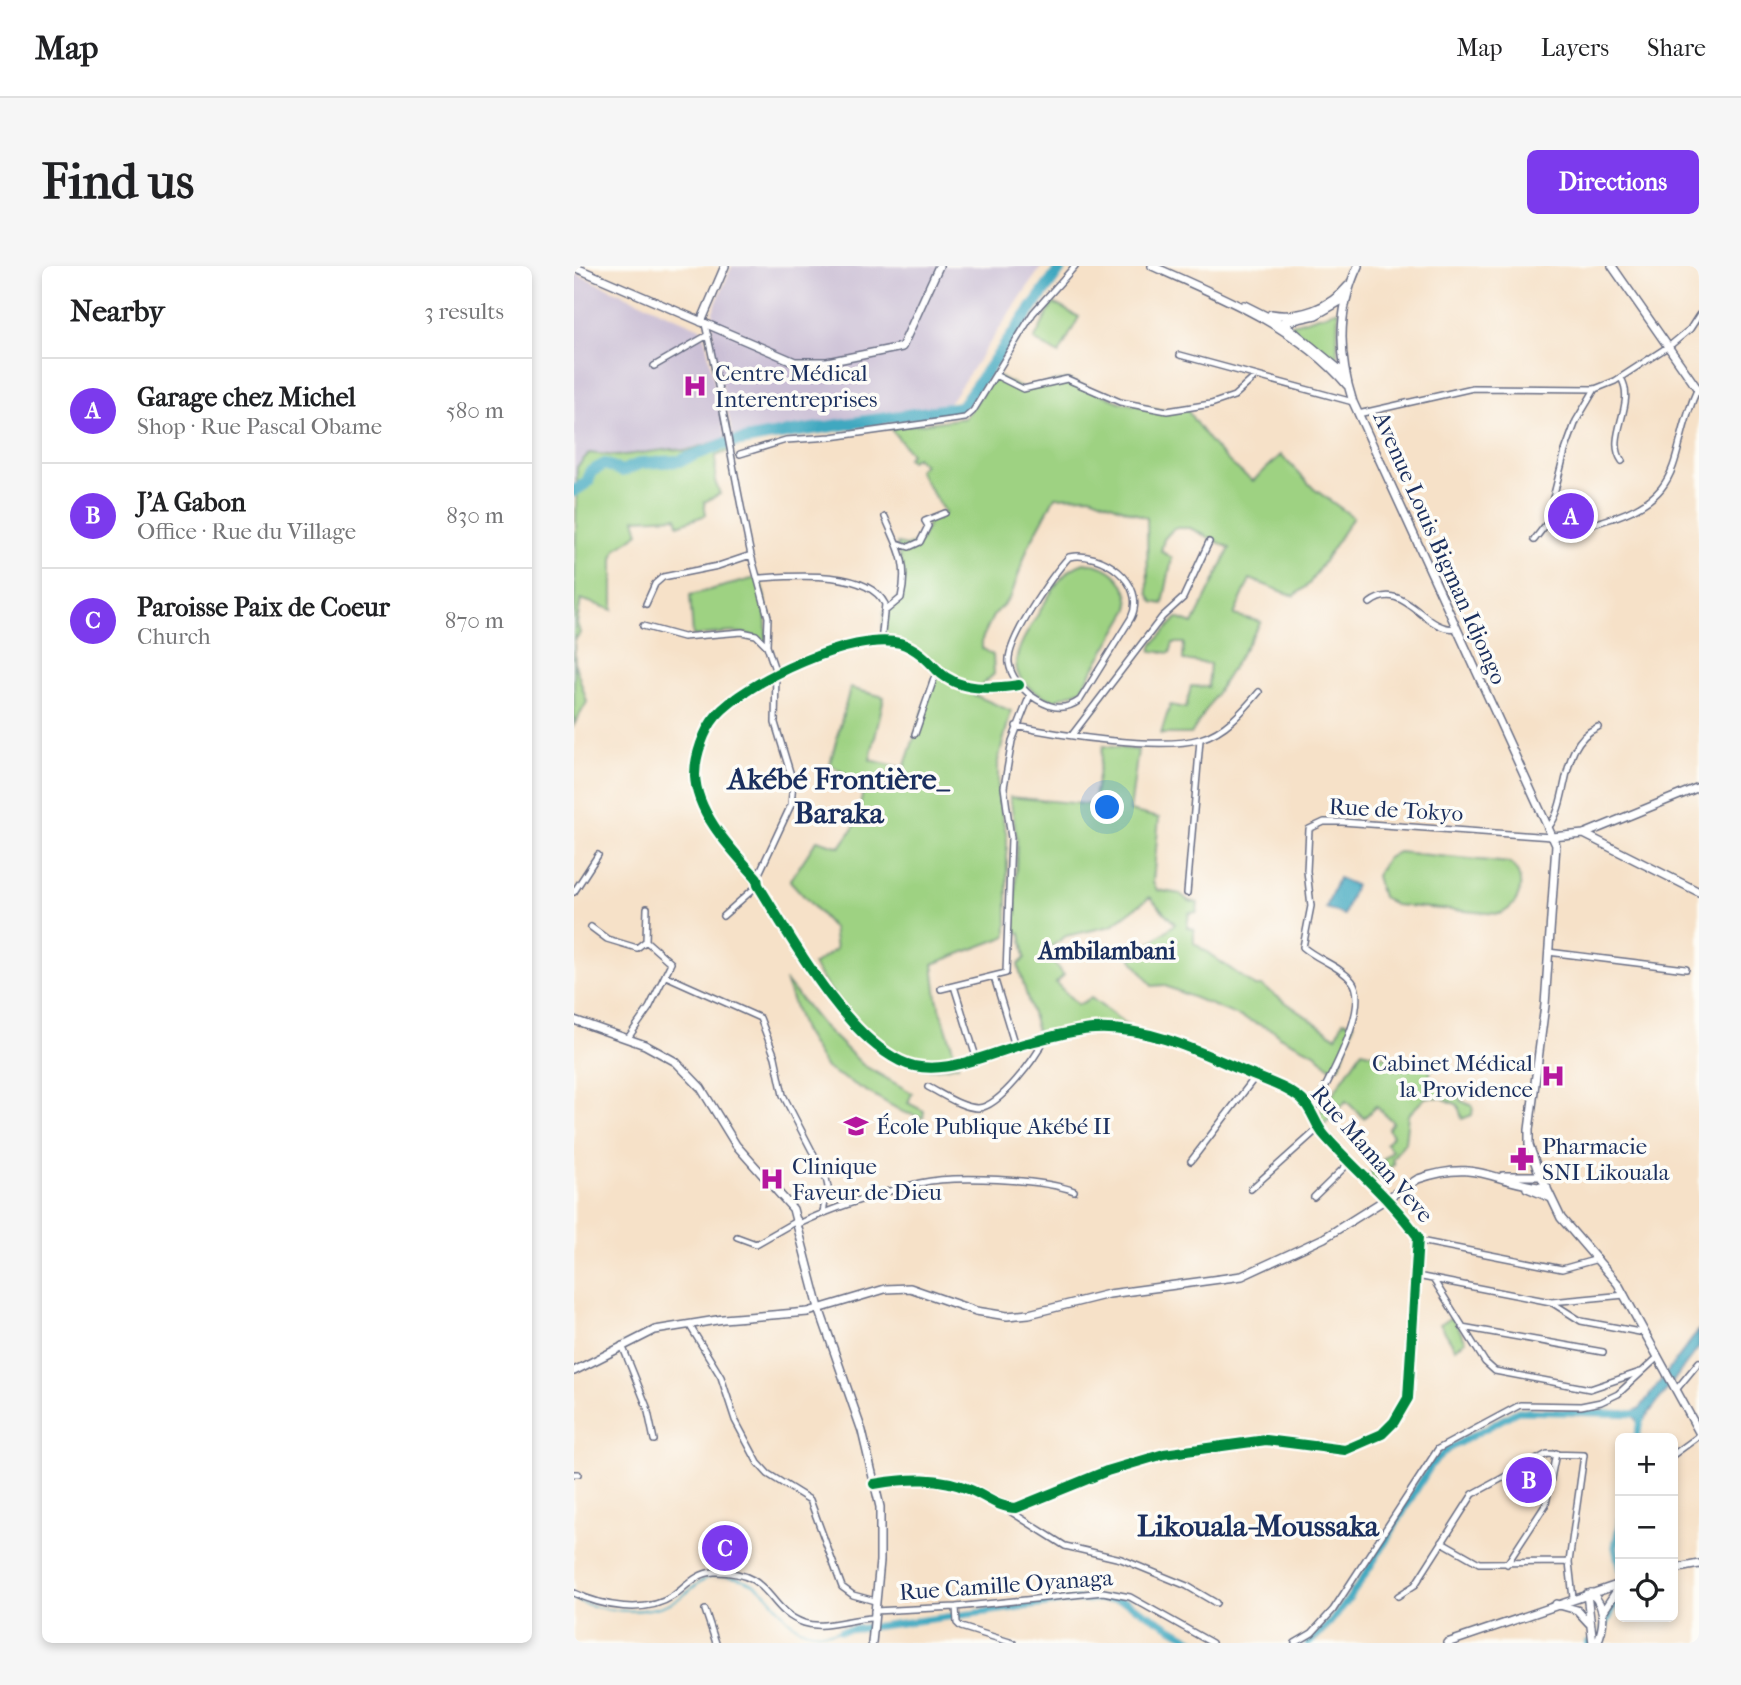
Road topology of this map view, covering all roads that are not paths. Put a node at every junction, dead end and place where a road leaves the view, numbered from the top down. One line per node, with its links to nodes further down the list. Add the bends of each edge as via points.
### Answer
1 (725, 266): 14 (street)
2 (939, 266): 14 (street, via 902,347 895,350 800,363)
3 (1075, 266): 20 (street, via 1033,313)
4 (1358, 266): 8 (street, Avenue Louis Bigman Idjongo)
5 (1612, 266): 17 (street)
6 (574, 267): 14 (street)
7 (1155, 267): 10 (street)
8 (1351, 282): 9 (street, Avenue Louis Bigman Idjongo); 11 (street, via 1331,302 1309,311 1287,316)
9 (1347, 297): 15 (street, via 1316,316); 21 (street, Avenue Louis Bigman Idjongo, via 1341,330)
10 (1230, 301): 11 (street); 13 (street)
11 (1255, 310): 15 (street)
12 (1699, 314): 17 (street, via 1690,329)
13 (1266, 322): 15 (street); 24 (street, via 1308,349)
14 (703, 323): 16 (street)
15 (1282, 323): 21 (street)
16 (708, 335): 19 (street); 37 (street)
17 (1667, 348): 23 (street); 26 (street)
18 (1180, 355): 22 (street)
19 (654, 366)
20 (995, 375): 22 (street, via 1023,389 1067,379 1120,402 1167,411 1234,396); 29 (street, via 965,418 786,440)
21 (1346, 375): 24 (street, Avenue Louis Bigman Idjongo)
22 (1255, 377): 27 (street)
23 (1621, 378): 25 (street); 30 (street, via 1628,393 1617,447)
24 (1348, 386): 27 (street, Avenue Louis Bigman Idjongo)
25 (1595, 389): 28 (street, via 1473,388); 33 (street, via 1565,451)
26 (1698, 391): 33 (street, via 1676,463 1657,495 1632,511 1593,524 1572,526)
27 (1353, 402): 28 (street, Avenue Louis Bigman Idjongo)
28 (1358, 414): 43 (street, Avenue Louis Bigman Idjongo)
29 (740, 454)
30 (1622, 461)
31 (945, 513): 36 (street, via 925,521 928,526 920,542 909,547)
32 (885, 517): 36 (street)
33 (1551, 518): 34 (street)
34 (1534, 540)
35 (1209, 542): 54 (street, via 1183,598 1162,617)
36 (897, 543): 41 (street, via 903,554 904,585 896,605)
37 (751, 555): 38 (street); 40 (street, via 663,577)
38 (760, 578): 41 (street, via 809,575 858,585 881,597); 45 (street, via 768,617)
39 (1370, 603): 43 (street, via 1391,595 1441,627)
40 (646, 604)
41 (884, 612): 44 (street)
42 (643, 626): 45 (street, via 683,637 742,632 756,635)
43 (1456, 628): 57 (street, Avenue Louis Bigman Idjongo)
44 (881, 643): 46 (street, via 899,643 928,658); 47 (street, Rue Maman Veve, via 841,648)
45 (767, 646): 47 (street)
46 (937, 670): 48 (street, via 973,688); 53 (street)
47 (776, 673): 61 (street, via 775,723 792,774 792,797); 61 (street, Rue Maman Veve, via 715,717 701,745 695,772 709,817)
48 (1018, 685): 50 (street); 50 (street, via 1009,663 1012,645 1069,558 1087,556 1111,567 1136,595 1135,609 1080,700 1060,708 1046,706)
49 (1259, 692): 55 (street, via 1240,715)
50 (1030, 695): 51 (street)
51 (1016, 726): 54 (street); 72 (street, via 1004,787 1011,838 1010,940 1006,973)
52 (1598, 727): 57 (street, via 1586,735 1571,759 1557,815)
53 (915, 734)
54 (1072, 736): 55 (street)
55 (1200, 740): 64 (street)
56 (1699, 787): 58 (street)
57 (1548, 828): 59 (street, Avenue Louis Bigman Idjongo)
58 (1584, 834): 59 (street); 63 (street)
59 (1552, 837): 69 (street, Avenue Louis Bigman Idjongo, via 1556,853); 82 (street, Rue de Tokyo, via 1342,822 1324,822 1309,829 1311,906 1303,947 1351,979 1357,999 1354,1022)
60 (598, 855): 62 (street)
61 (758, 881): 66 (street); 79 (street, Rue Maman Veve, via 832,997 880,1048 928,1069)
62 (574, 892)
63 (1699, 892)
64 (1187, 893)
65 (647, 908): 68 (street)
66 (723, 916)
67 (591, 927): 68 (street, via 622,945 637,948)
68 (646, 941): 71 (street, via 671,962)
69 (1548, 951): 70 (street); 86 (street, Avenue Louis Bigman Idjongo, via 1529,1129)
70 (1686, 969)
71 (666, 976): 76 (street); 95 (street, via 760,1018 783,1095 826,1178)
72 (994, 977): 73 (street); 78 (street)
73 (954, 986): 74 (street); 79 (street)
74 (941, 989)
75 (574, 1020): 76 (street)
76 (628, 1038): 96 (street, via 661,1052 690,1073 736,1145 786,1199)
77 (1045, 1039): 78 (street, Rue Maman Veve); 80 (street, Rue Maman Veve, via 1096,1028 1137,1031); 81 (street, via 1020,1075 984,1106 977,1108)
78 (1015, 1046): 79 (street, Rue Maman Veve)
79 (976, 1057)
80 (1256, 1076): 82 (street, Rue Maman Veve, via 1295,1095); 84 (street)
81 (928, 1087)
82 (1311, 1112): 83 (street, Rue Maman Veve)
83 (1319, 1128): 85 (street, Rue Maman Veve); 90 (street)
84 (1191, 1161)
85 (1350, 1162): 92 (street); 94 (street, Rue Maman Veve)
86 (1536, 1168): 87 (street); 88 (street)
87 (1542, 1176): 88 (street); 89 (street)
88 (1515, 1179): 89 (street); 93 (street); 94 (street, via 1478,1170 1437,1172)
89 (1547, 1188): 93 (street)
90 (1251, 1189)
91 (1074, 1191): 95 (street, via 1017,1182 933,1181)
92 (1314, 1197)
93 (1552, 1198): 99 (street, via 1561,1218)
94 (1386, 1200): 98 (street, Rue Maman Veve); 104 (street, via 1242,1276 1110,1294 1017,1316 993,1315 899,1287)
95 (823, 1212): 96 (street)
96 (798, 1222): 97 (street, via 756,1244); 104 (street)
97 (737, 1237)
98 (1420, 1241): 99 (street, via 1562,1269); 100 (street, Rue Maman Veve)
99 (1598, 1259): 102 (street)
100 (1417, 1276): 101 (street); 120 (street, Rue Maman Veve, via 1408,1398 1394,1422 1374,1439 1345,1450 1266,1440 1164,1454 1107,1471 1016,1508)
101 (1433, 1279): 103 (street); 106 (street)
102 (1625, 1295): 103 (street); 107 (street)
103 (1551, 1302): 107 (street, via 1581,1321)
104 (819, 1308): 105 (street); 119 (street, via 862,1431)
105 (690, 1326): 108 (street, via 654,1330); 132 (street, via 722,1377 734,1420 758,1464 810,1500 842,1587)
106 (1462, 1327): 109 (street); 113 (street, via 1490,1368 1513,1377 1590,1389)
107 (1645, 1333): 110 (street)
108 (622, 1345): 112 (street); 116 (street, via 648,1407)
109 (1603, 1352)
110 (1658, 1357): 113 (street); 114 (street)
111 (1699, 1362): 114 (street)
112 (574, 1371)
113 (1643, 1371): 145 (street, via 1618,1394 1601,1402 1520,1405 1438,1449 1333,1610 1312,1633)
114 (1675, 1388): 115 (street)
115 (1699, 1434): 117 (street)
116 (654, 1440)
117 (1678, 1451)
118 (1556, 1453): 121 (street, via 1473,1494); 122 (street, via 1584,1455); 123 (street, via 1546,1504)
119 (874, 1484): 120 (street, via 915,1478 941,1481); 132 (street, via 880,1507)
120 (1004, 1508): 133 (street, via 1074,1550 1121,1559)
121 (1442, 1542): 123 (street, via 1479,1563); 130 (street, via 1415,1585)
122 (1569, 1562): 123 (street); 131 (street)
123 (1507, 1564)
124 (1699, 1564): 125 (street)
125 (1678, 1568)
126 (1615, 1586): 128 (street)
127 (574, 1593): 138 (street, Rue Camille Oyanaga, via 597,1602 643,1605 671,1598 703,1574 729,1573 760,1583 784,1609 808,1624)
128 (1589, 1593): 131 (street); 136 (street); 139 (street)
129 (1615, 1593): 136 (street)
130 (1398, 1596)
131 (1573, 1598): 134 (street)
132 (875, 1601): 138 (street)
133 (1216, 1603)
134 (1555, 1604): 139 (street, via 1577,1610); 146 (street)
135 (705, 1610): 141 (street)
136 (1604, 1611): 140 (street)
137 (956, 1613): 138 (street, Rue Camille Oyanaga); 143 (street, via 961,1626); 144 (street, Rue Camille Oyanaga, via 1095,1592 1120,1593)
138 (873, 1617): 142 (street)
139 (1589, 1623): 147 (street)
140 (1601, 1633): 147 (street); 148 (street)
141 (716, 1643)
142 (872, 1643)
143 (1013, 1643)
144 (1212, 1643)
145 (1295, 1643)
146 (1447, 1643)
147 (1595, 1643)
148 (1603, 1643)

